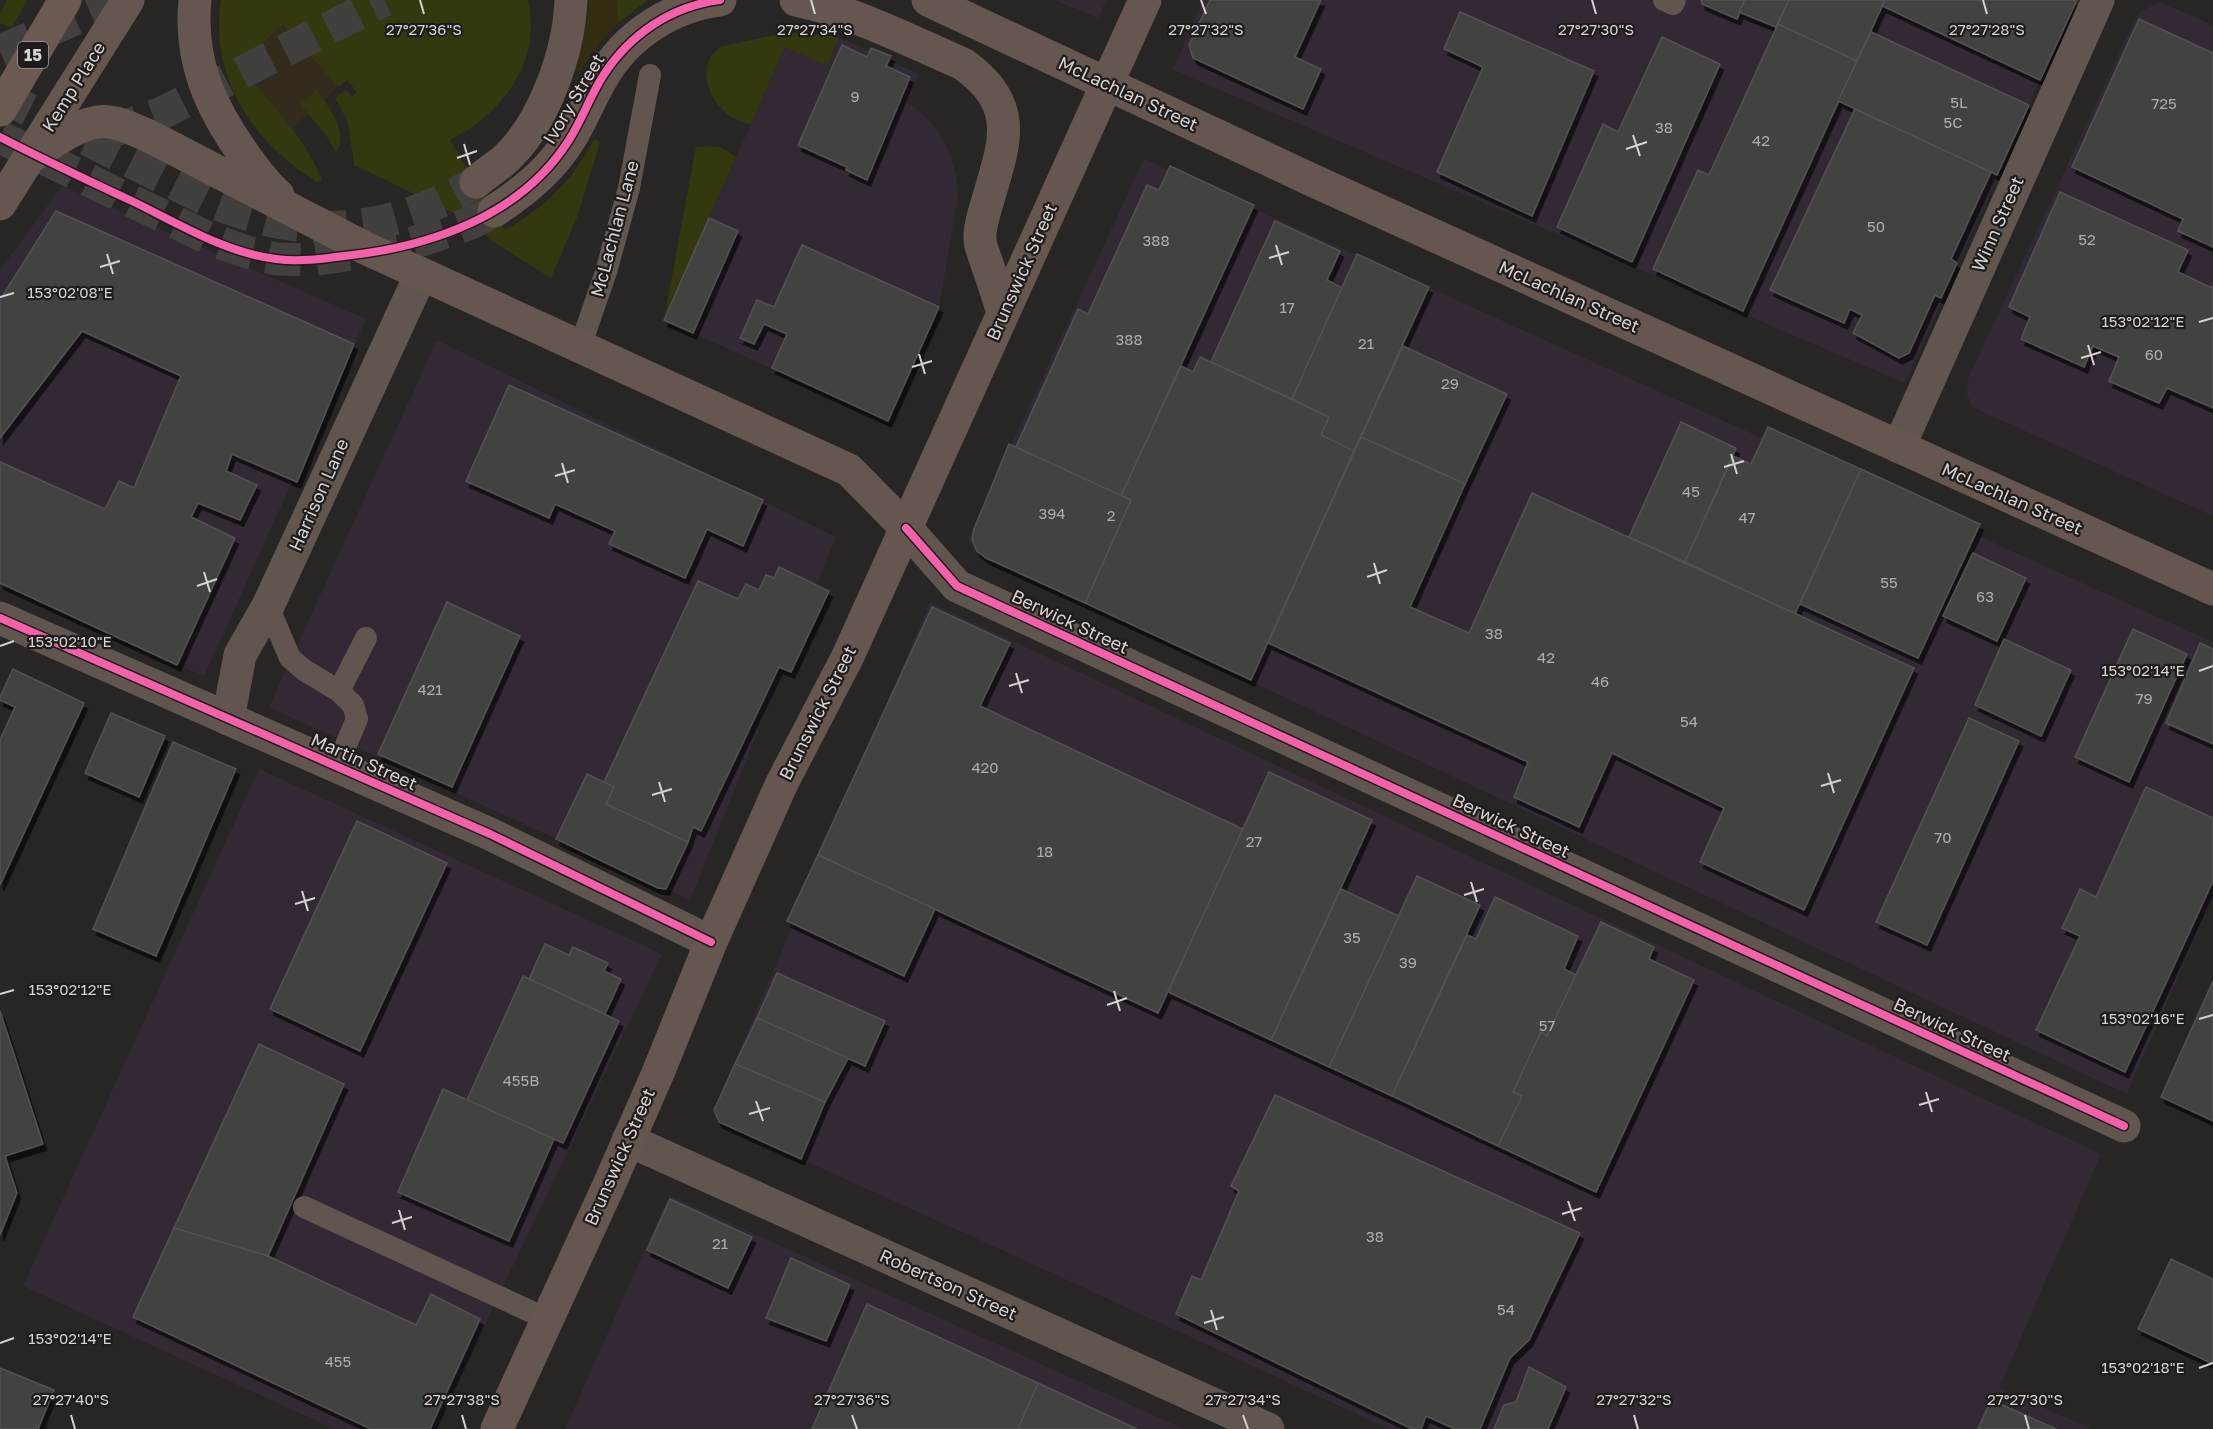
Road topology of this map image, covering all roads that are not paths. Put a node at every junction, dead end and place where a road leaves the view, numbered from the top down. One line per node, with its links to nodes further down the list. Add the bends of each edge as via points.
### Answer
1 (64, 0): 14 (highway, 15)
2 (129, 0): 15 (main road, Kemp Place)
3 (195, 0): 19 (main road, via 196,58 217,112 259,176)
4 (571, 0): 16 (main road, Ivory Street, via 566,45 540,111 503,161)
5 (720, 0): 18 (main road, Ivory Street, via 680,9 633,39 602,78 570,140 553,162 534,182)
6 (796, 0): 21 (main road, via 850,15 963,64 992,90 1005,127 980,238)
7 (928, 0): 13 (main road, McLachlan Street)
8 (1145, 0): 13 (main road, Brunswick Street)
9 (1664, 0): 10 (lane, via 1673,4)
10 (1675, 0)
11 (2098, 0): 23 (street, Winn Street)
12 (650, 75): 22 (lane, McLachlan Lane, via 629,188)
13 (1106, 84): 21 (main road, Brunswick Street); 23 (main road, McLachlan Street)
14 (0, 110)
15 (30, 157): 17 (main road, Kemp Place); 19 (main road, via 98,122 123,125)
16 (476, 182)
17 (0, 204)
18 (494, 211)
19 (297, 212): 20 (main road)
20 (421, 274): 22 (main road); 26 (street, Harrison Lane)
21 (1003, 313): 24 (main road, Brunswick Street)
22 (580, 347): 24 (main road, via 849,470)
23 (1899, 447): 25 (main road, McLachlan Street)
24 (906, 528): 32 (main road, Brunswick Street, via 848,656 782,783); 33 (street, Berwick Street, via 957,586)
25 (2213, 589)
26 (268, 606): 29 (lane, via 290,658); 30 (street, Harrison Lane, via 240,655)
27 (0, 618): 30 (street, Martin Street)
28 (366, 638): 29 (lane)
29 (339, 691): 31 (lane, via 353,705 357,718)
30 (228, 719): 31 (street, Martin Street)
31 (337, 766): 32 (street, Martin Street, via 513,845)
32 (711, 942): 34 (main road, Brunswick Street)
33 (2124, 1126)
34 (628, 1140): 36 (main road, Brunswick Street); 38 (street, Robertson Street)
35 (304, 1207): 36 (lane)
36 (547, 1319): 37 (main road, Brunswick Street)
37 (497, 1429)
38 (1268, 1429)

